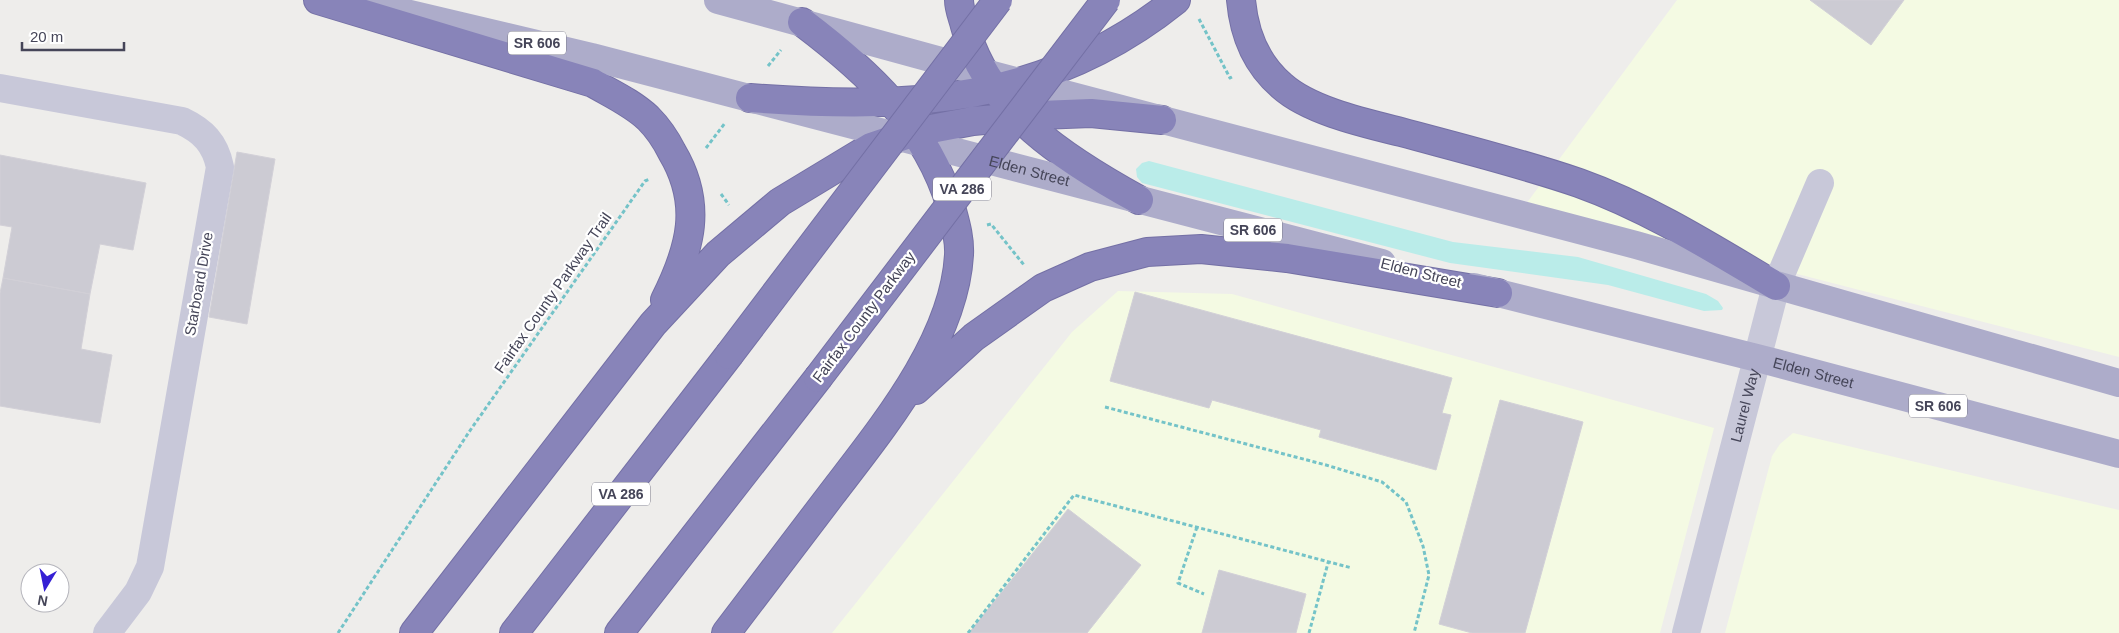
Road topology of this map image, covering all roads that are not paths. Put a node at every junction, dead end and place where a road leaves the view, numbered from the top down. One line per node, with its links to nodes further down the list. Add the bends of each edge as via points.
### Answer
1 (318, 0): 21 (highway, via 593,83 649,118 683,170 692,222 675,280)
2 (349, 0): 12 (main road, SR 606)
3 (718, 0): 9 (main road)
4 (959, 0): 10 (highway, via 970,48)
5 (998, 0): 28 (highway, VA 286, bridge)
6 (1106, 0): 29 (highway, Fairfax County Parkway / VA 286, bridge)
7 (1176, 0): 10 (highway, via 1095,54 1054,72)
8 (1241, 0): 19 (highway, via 1249,42 1261,64 1283,87 1306,100 1335,114 1580,184 1658,216)
9 (802, 22): 10 (main road); 13 (highway, via 846,55)
10 (1000, 81): 13 (highway, via 935,99); 14 (highway); 15 (main road)
11 (0, 88): 26 (street, Starboard Drive, via 182,121 197,128 209,140 219,161 150,567 138,592)
12 (740, 95): 13 (highway, via 816,103); 16 (main road, Elden Street / SR 606)
13 (890, 101): 16 (highway)
14 (1018, 117): 15 (highway, via 1091,113); 16 (highway, via 973,122); 18 (highway, via 1092,174)
15 (1162, 120): 19 (main road, via 1636,245)
16 (912, 138): 18 (main road, Elden Street / SR 606); 21 (highway, via 871,147 780,202 718,254); 24 (highway, via 936,165 957,228 960,254 956,284 947,312)
17 (1820, 183): 19 (street, Laurel Way)
18 (1139, 200): 20 (main road, Elden Street / SR 606)
19 (1776, 286): 22 (street, Laurel Way); 23 (main road)
20 (1498, 293): 22 (main road, Elden Street / SR 606); 24 (highway, via 1287,258 1201,249 1147,252 1090,267 1043,288 974,337)
21 (653, 324): 27 (highway)
22 (1757, 358): 25 (main road, Elden Street / SR 606); 31 (street, Laurel Way)
23 (2119, 383)
24 (899, 406): 30 (highway)
25 (2119, 454)
26 (106, 633)
27 (414, 633)
28 (514, 633)
29 (620, 633)
30 (726, 633)
31 (1686, 633)

